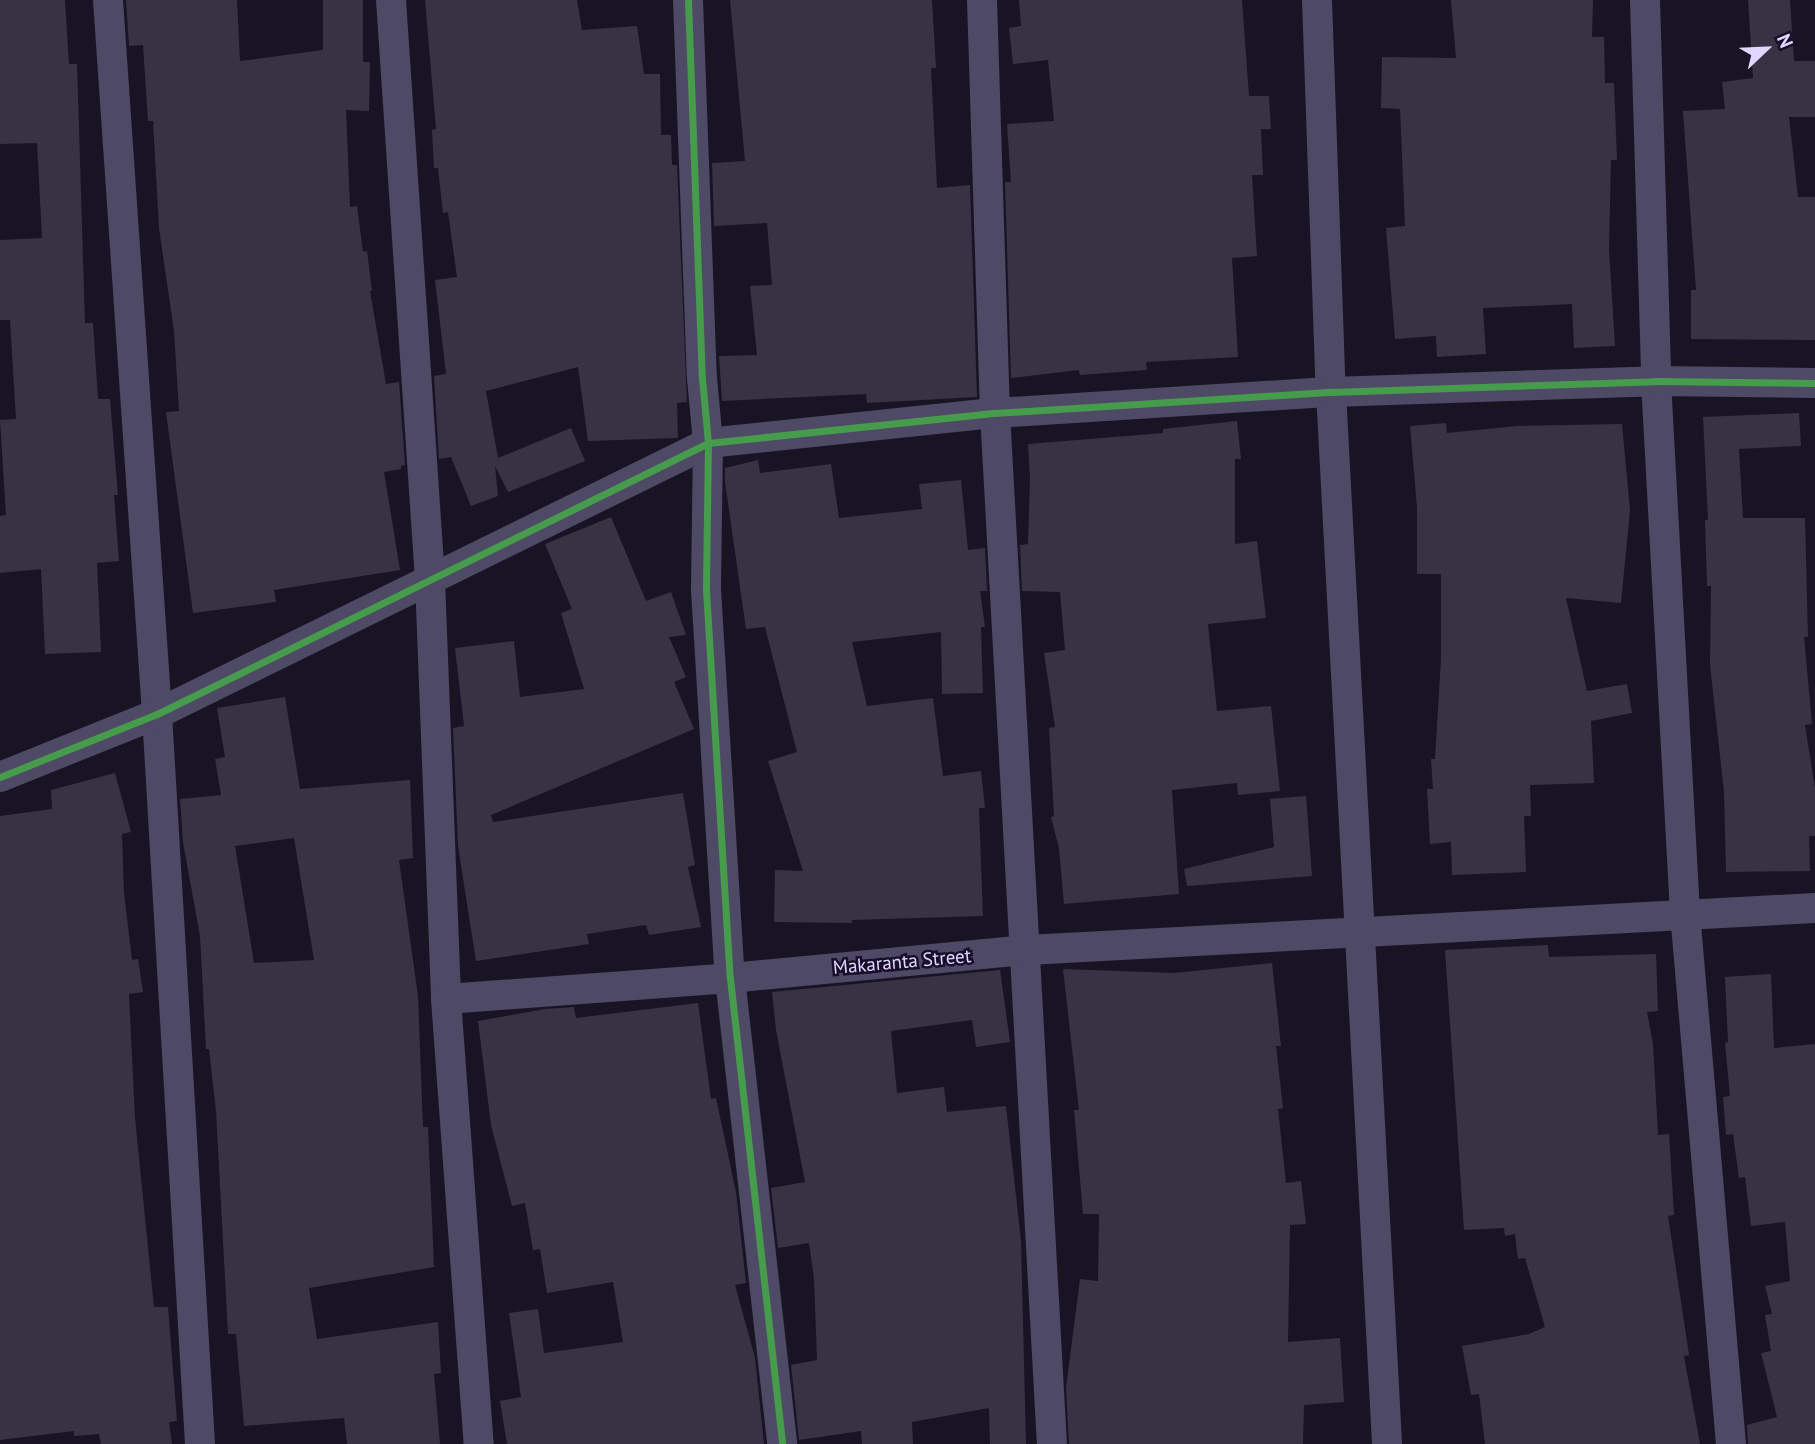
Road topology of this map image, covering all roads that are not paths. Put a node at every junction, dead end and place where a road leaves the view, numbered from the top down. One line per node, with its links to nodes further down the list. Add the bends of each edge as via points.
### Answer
1 (108, 0): 13 (street)
2 (391, 0): 12 (street)
3 (688, 0): 11 (street)
4 (982, 0): 10 (street)
5 (1317, 0): 9 (street)
6 (1645, 0): 7 (street)
7 (1656, 381): 8 (street); 9 (street); 16 (street)
8 (1815, 383)
9 (1331, 392): 10 (street); 17 (street)
10 (995, 413): 11 (street); 18 (street)
11 (708, 443): 12 (street); 19 (street, via 706,590)
12 (429, 580): 13 (street); 20 (street)
13 (157, 714): 14 (street); 21 (street)
14 (0, 777)
15 (1815, 908): 16 (street, Makaranta Street)
16 (1685, 913): 17 (street, Makaranta Street); 26 (street)
17 (1358, 932): 18 (street, Makaranta Street); 25 (street)
18 (1027, 950): 19 (street, Makaranta Street); 24 (street)
19 (730, 978): 20 (street, Makaranta Street); 23 (street)
20 (446, 999): 22 (street)
21 (200, 1444)
22 (479, 1444)
23 (782, 1444)
24 (1052, 1444)
25 (1387, 1444)
26 (1731, 1444)

